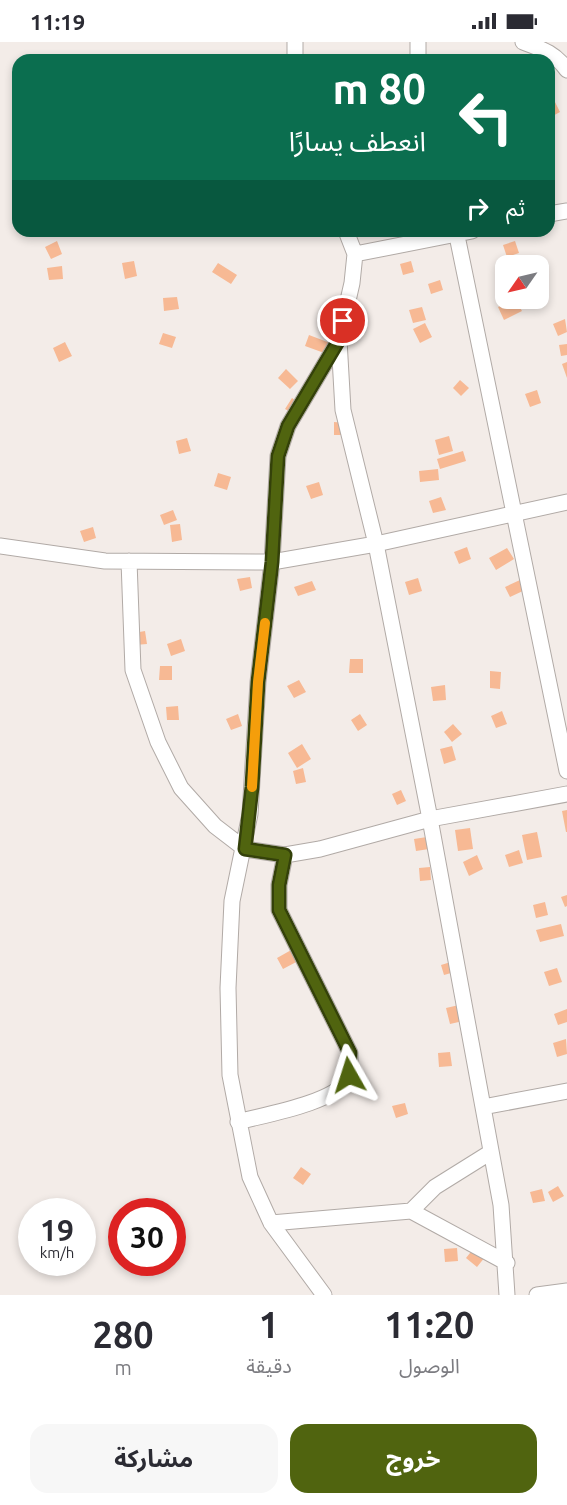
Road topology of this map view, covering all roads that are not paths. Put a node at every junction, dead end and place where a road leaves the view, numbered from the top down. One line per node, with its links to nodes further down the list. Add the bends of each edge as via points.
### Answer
1 (523, 42): 2 (street)
2 (552, 54)
3 (555, 56): 4 (street)
4 (567, 70)
5 (348, 237): 8 (street)
6 (438, 237): 8 (street)
7 (463, 237): 11 (street)
8 (355, 254): 9 (street)
9 (339, 340): 12 (street, via 343,410); 15 (street, via 288,426 278,456)
10 (567, 502): 11 (street)
11 (514, 514): 12 (street); 16 (street)
12 (376, 544): 15 (street); 18 (street)
13 (0, 546): 14 (street)
14 (129, 561): 15 (street); 19 (street, via 133,670 158,742 181,788 215,826)
15 (272, 562): 19 (street)
16 (567, 771)
17 (567, 794): 18 (street)
18 (430, 819): 20 (street); 22 (street)
19 (245, 849): 20 (street); 23 (street, via 232,901 228,988 230,1075)
20 (285, 855): 23 (street, via 279,910 350,1053 349,1075 345,1084 328,1095)
21 (567, 1091): 22 (street)
22 (483, 1107): 24 (street)
23 (238, 1122): 26 (street, via 250,1177)
24 (491, 1152): 25 (street, via 435,1187); 27 (street)
25 (411, 1211): 26 (street); 27 (street)
26 (271, 1222): 29 (street)
27 (507, 1263): 30 (street)
28 (567, 1291): 31 (street)
29 (324, 1295)
30 (507, 1295)
31 (537, 1295)

